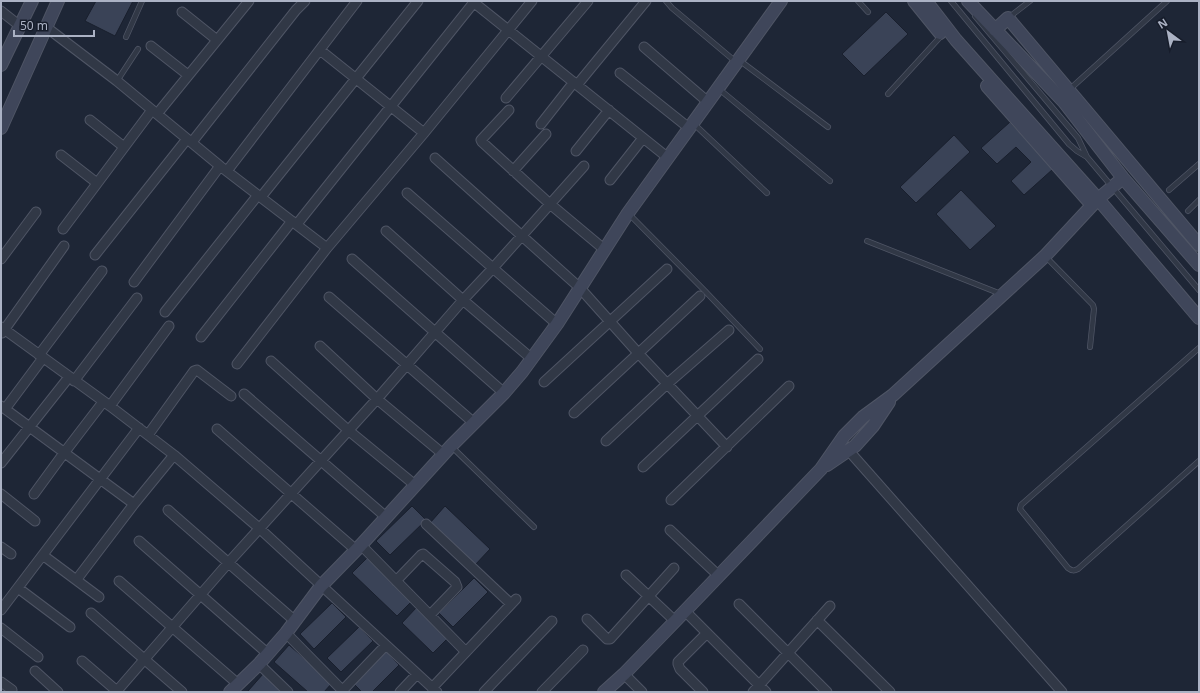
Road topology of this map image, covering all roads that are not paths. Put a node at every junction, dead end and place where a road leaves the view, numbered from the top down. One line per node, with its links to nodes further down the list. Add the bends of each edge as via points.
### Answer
1 (32, 1): 26 (street)
2 (58, 1): 27 (street)
3 (142, 1): 31 (lane)
4 (305, 1): 62 (street)
5 (357, 1): 36 (street)
6 (418, 1): 42 (street)
7 (532, 1): 28 (street)
8 (588, 1): 37 (street)
9 (646, 1): 44 (street)
10 (666, 1): 38 (lane)
11 (781, 1): 38 (street)
12 (858, 1): 24 (lane)
13 (914, 1): 30 (street)
14 (926, 1): 83 (street, via 956,40)
15 (951, 1): 67 (lane, via 1069,144)
16 (962, 1): 67 (lane, via 1078,138)
17 (968, 1): 29 (street)
18 (1030, 1): 25 (lane)
19 (1166, 1): 47 (lane)
20 (246, 2): 32 (street)
21 (474, 2): 28 (street); 50 (street)
22 (1, 11): 26 (street)
23 (182, 12): 32 (street)
24 (868, 12)
25 (1008, 18): 29 (street); 47 (street)
26 (20, 26): 39 (street)
27 (46, 27): 43 (street); 58 (street)
28 (508, 30): 37 (street); 59 (street)
29 (995, 30): 47 (street)
30 (942, 35): 46 (lane); 83 (street)
31 (126, 37)
32 (217, 40): 41 (street)
33 (150, 46): 41 (street)
34 (644, 48): 49 (street)
35 (138, 49): 43 (lane)
36 (320, 50): 42 (street); 71 (street)
37 (542, 56): 44 (street); 48 (street)
38 (738, 61): 45 (street); 57 (lane)
39 (1, 64)
40 (620, 73): 56 (street)
41 (188, 75): 53 (street)
42 (356, 80): 50 (street); 81 (street)
43 (117, 81): 53 (street)
44 (575, 83): 52 (street); 55 (street)
45 (718, 88): 49 (street); 75 (lane)
46 (888, 94)
47 (1065, 94): 73 (street); 93 (street)
48 (506, 98)
49 (708, 102): 56 (street)
50 (391, 107): 59 (street); 88 (street)
51 (509, 110): 72 (street, via 481,141)
52 (609, 110): 61 (street); 64 (street)
53 (155, 112): 62 (street); 63 (street)
54 (90, 120): 63 (street)
55 (541, 124)
56 (691, 125): 66 (street); 80 (lane)
57 (828, 127)
58 (1, 128)
59 (424, 133): 95 (street)
60 (546, 134): 72 (street)
61 (643, 138): 66 (street); 74 (street)
62 (190, 141): 71 (street); 97 (street)
63 (124, 147): 76 (street)
64 (576, 151)
65 (61, 155): 76 (street)
66 (667, 157): 87 (street)
67 (1087, 157): 77 (lane)
68 (435, 158): 91 (street)
69 (1199, 164): 78 (lane)
70 (584, 166): 84 (street)
71 (223, 168): 81 (street); 105 (street)
72 (513, 171): 84 (street)
73 (1122, 178): 77 (street); 101 (street)
74 (610, 180)
75 (830, 181)
76 (97, 183): 89 (street)
77 (1113, 186): 83 (street); 107 (lane)
78 (1169, 190)
79 (407, 192): 102 (street)
80 (767, 194)
81 (260, 196): 88 (street); 113 (street)
82 (1199, 200): 85 (lane)
83 (1095, 202): 98 (street); 114 (street)
84 (550, 204): 91 (street); 96 (street)
85 (1188, 211)
86 (36, 212): 99 (street)
87 (628, 213): 96 (street); 126 (lane, via 705,290)
88 (294, 223): 95 (street); 121 (street)
89 (63, 229)
90 (386, 230): 112 (street)
91 (522, 236): 102 (street); 106 (street)
92 (867, 241): 108 (lane)
93 (1199, 245)
94 (64, 246): 118 (street)
95 (327, 248): 130 (street)
96 (605, 250): 106 (street)
97 (95, 255)
98 (1045, 256): 108 (street); 123 (lane, via 1093,305)
99 (1, 259)
100 (352, 259): 120 (street)
101 (1199, 265)
102 (493, 268): 112 (street); 116 (street)
103 (667, 268): 115 (street)
104 (102, 271): 127 (street)
105 (134, 282)
106 (580, 288): 115 (street); 116 (street)
107 (1199, 290)
108 (1003, 295): 139 (street)
109 (700, 296): 125 (street)
110 (329, 297): 131 (street)
111 (137, 298): 132 (street)
112 (463, 300): 120 (street); 128 (street)
113 (165, 312)
114 (1199, 318)
115 (610, 322): 125 (street); 133 (street)
116 (557, 324): 128 (street)
117 (169, 326): 141 (street)
118 (2, 330): 127 (street)
119 (729, 330): 134 (street)
120 (434, 333): 131 (street); 136 (street)
121 (201, 337)
122 (320, 346): 140 (street)
123 (1090, 347)
124 (1199, 348): 158 (lane, via 1021,505 1020,509 1068,568 1074,571)
125 (639, 354): 134 (street); 143 (street)
126 (759, 354): 144 (street)
127 (41, 357): 132 (street); 142 (street)
128 (532, 359): 136 (street)
129 (271, 361): 149 (street)
130 (237, 364)
131 (407, 364): 140 (street); 145 (street)
132 (71, 379): 141 (street); 146 (street)
133 (544, 382)
134 (667, 384): 144 (street); 151 (street)
135 (790, 386): 152 (street)
136 (504, 393): 145 (street)
137 (244, 394): 157 (street)
138 (231, 396): 150 (street, via 195,370)
139 (893, 396): 154 (street, via 873,426); 161 (street, via 863,417 844,436)
140 (377, 398): 149 (street); 153 (street)
141 (106, 404): 147 (street); 155 (street)
142 (3, 408): 146 (street)
143 (574, 413)
144 (697, 416): 152 (street); 160 (street)
145 (474, 423): 153 (street)
146 (29, 427): 155 (street); 159 (street)
147 (139, 428): 150 (street); 162 (street)
148 (217, 428): 166 (street)
149 (348, 430): 157 (street); 163 (street)
150 (148, 434): 156 (street)
151 (606, 441)
152 (727, 447): 167 (street)
153 (447, 450): 163 (street); 173 (lane)
154 (849, 451): 161 (street); 239 (street)
155 (64, 453): 162 (street); 165 (street)
156 (174, 455): 168 (street); 174 (street)
157 (320, 461): 166 (street); 170 (street)
158 (1199, 461)
159 (1, 463)
160 (643, 467)
161 (821, 469): 184 (street)
162 (101, 479): 168 (street); 180 (street)
163 (415, 485): 170 (street)
164 (1, 494): 171 (street)
165 (34, 494)
166 (291, 494): 174 (street); 178 (street)
167 (671, 500)
168 (134, 504): 185 (street)
169 (168, 510): 181 (street)
170 (386, 517): 178 (street)
171 (35, 521)
172 (426, 524): 211 (street, via 513,601)
173 (534, 527)
174 (259, 528): 181 (street); 188 (street)
175 (670, 530): 184 (street)
176 (139, 541): 190 (street)
177 (1, 546): 179 (street)
178 (358, 548): 187 (street); 188 (street)
179 (11, 554)
180 (44, 556): 185 (street); 189 (street)
181 (229, 562): 190 (street); 201 (street)
182 (674, 568): 191 (street)
183 (626, 575): 191 (street)
184 (719, 576): 196 (street)
185 (77, 579): 192 (street)
186 (119, 581): 205 (street)
187 (396, 581): 198 (street); 198 (street, via 423,554 455,582 457,587)
188 (321, 586): 201 (street); 209 (street)
189 (18, 588): 195 (street); 204 (street)
190 (201, 594): 205 (street); 212 (street)
191 (649, 596): 199 (street, via 610,639); 203 (street)
192 (99, 597)
193 (739, 604): 213 (street)
194 (830, 606): 200 (street)
195 (1, 610)
196 (685, 611): 203 (street); 208 (street)
197 (91, 613): 215 (street)
198 (430, 614): 211 (street)
199 (587, 619)
200 (818, 620): 213 (street); 238 (street)
201 (295, 621): 207 (street)
202 (552, 621): 232 (street)
203 (675, 621): 220 (street)
204 (70, 627)
205 (172, 627): 215 (street); 222 (street)
206 (1, 628): 214 (street)
207 (286, 633): 212 (street); 226 (street)
208 (707, 633): 225 (street); 236 (street, via 678,662 680,669)
209 (386, 645): 219 (street); 226 (street)
210 (583, 650): 233 (street)
211 (466, 652): 224 (street)
212 (267, 653): 217 (street)
213 (788, 653): 225 (street); 237 (street)
214 (38, 657)
215 (144, 658): 228 (street); 229 (street)
216 (82, 661): 228 (street)
217 (259, 664): 222 (street); 230 (street)
218 (35, 671): 227 (street)
219 (417, 674): 224 (street); 231 (street)
220 (624, 674): 234 (street); 235 (street)
221 (1, 682): 223 (street)
222 (234, 688)
223 (12, 690)
224 (435, 690)
225 (759, 690)
226 (342, 691)
227 (58, 692)
228 (117, 692)
229 (182, 692)
230 (288, 692)
231 (400, 692)
232 (484, 692)
233 (542, 692)
234 (604, 692)
235 (642, 692)
236 (703, 692)
237 (827, 692)
238 (890, 692)
239 (1062, 692)

